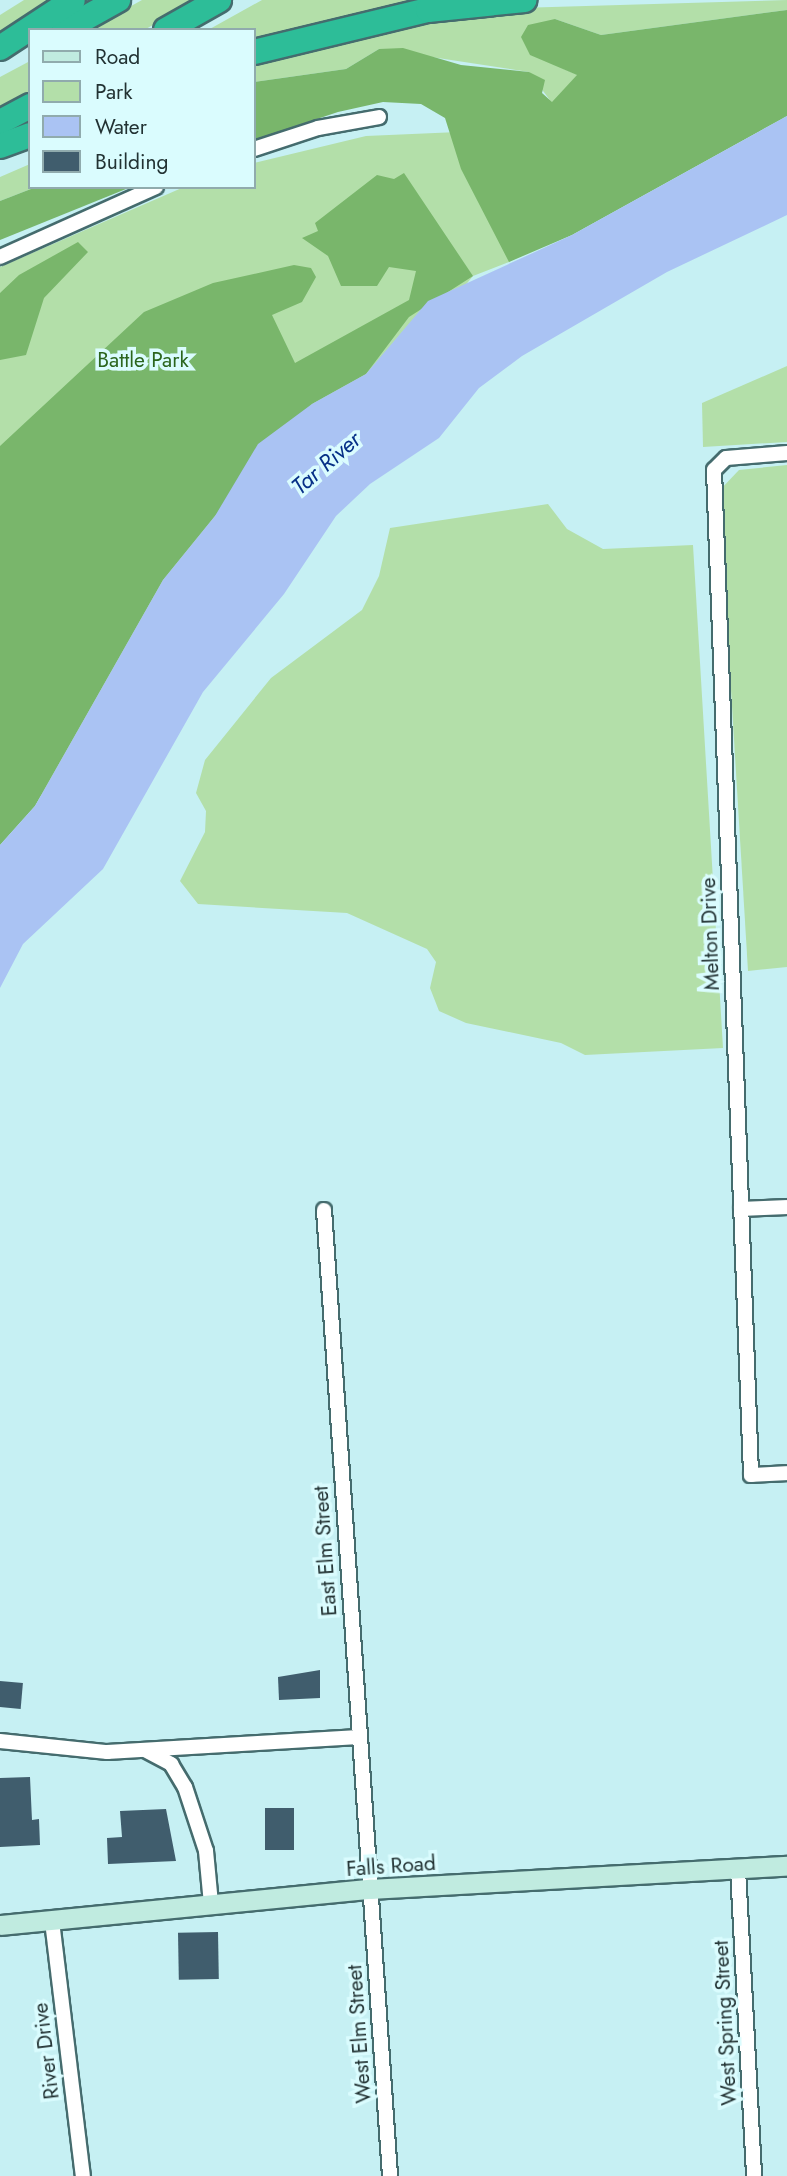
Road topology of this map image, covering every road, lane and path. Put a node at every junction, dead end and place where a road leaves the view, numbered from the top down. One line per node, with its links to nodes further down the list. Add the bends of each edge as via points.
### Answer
1 (73, 0): 5 (highway)
2 (118, 0): 6 (highway)
3 (219, 0): 7 (highway)
4 (524, 0): 11 (highway, via 428,10)
5 (30, 28)
6 (68, 28)
7 (170, 28)
8 (28, 30): 9 (highway)
9 (0, 48)
10 (28, 50): 12 (highway)
11 (256, 52)
12 (0, 65)
13 (28, 107): 15 (highway)
14 (379, 117): 18 (street, via 318,128)
15 (0, 122)
16 (28, 136): 17 (highway)
17 (0, 146)
18 (256, 148)
19 (152, 189): 20 (street)
20 (0, 257)
21 (787, 453): 23 (street, Melton Drive, via 726,458 714,470)
22 (787, 1207): 23 (street)
23 (741, 1209): 25 (street, Melton Drive, via 751,1475)
24 (324, 1210): 26 (street, East Elm Street)
25 (787, 1473)
26 (359, 1737): 28 (street); 31 (street, East Elm Street)
27 (0, 1741): 28 (street, via 53,1749)
28 (145, 1750): 32 (street, via 171,1764 186,1787 206,1851)
29 (787, 1866): 30 (main road, Falls Road)
30 (738, 1869): 31 (main road, Falls Road); 37 (street, West Spring Street)
31 (370, 1889): 32 (main road, Falls Road); 36 (street, West Elm Street)
32 (211, 1904): 33 (main road, Falls Road)
33 (51, 1921): 34 (main road, Falls Road); 35 (street, River Drive)
34 (0, 1925)
35 (83, 2176)
36 (390, 2176)
37 (754, 2176)

